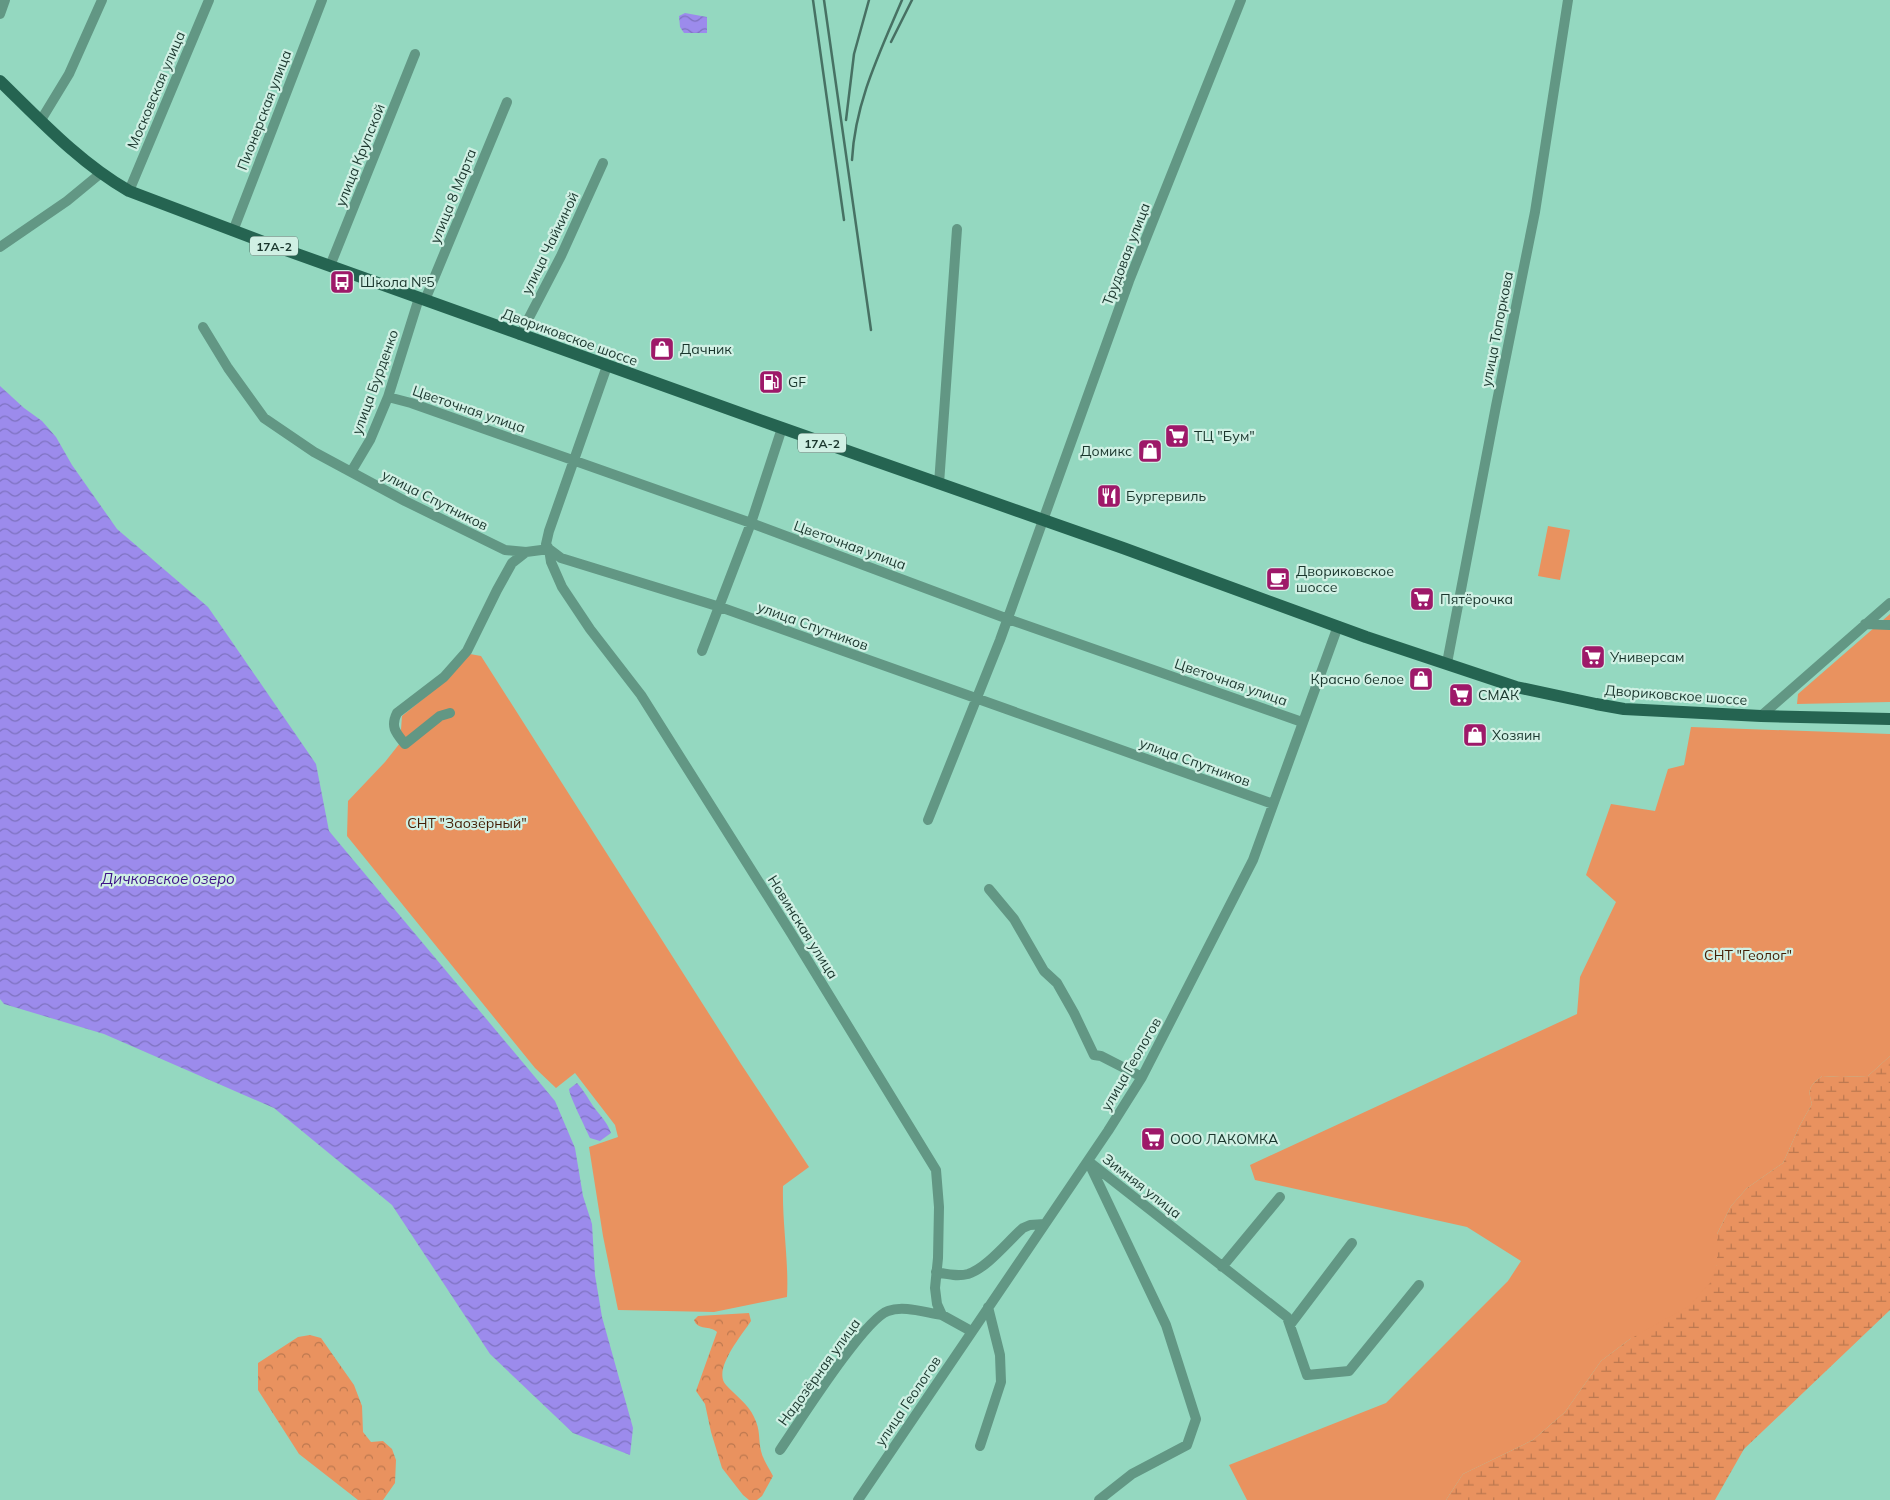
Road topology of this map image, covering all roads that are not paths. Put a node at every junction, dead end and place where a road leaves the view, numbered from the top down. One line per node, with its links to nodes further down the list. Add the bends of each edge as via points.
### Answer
1 (6, 0): 7 (street)
2 (102, 0): 11 (street, via 69,74)
3 (209, 0): 14 (street, Московская улица)
4 (322, 0): 16 (street, Пионерская улица)
5 (1241, 0): 28 (street, Трудовая улица, via 1129,282)
6 (1568, 0): 39 (street, улица Топоркова, via 1535,212)
7 (0, 14)
8 (415, 54): 18 (street, улица Крупской)
9 (0, 81): 11 (main road, Двориковское шоссе / 17А-2)
10 (506, 102): 19 (street, улица 8 Марта)
11 (41, 120): 13 (main road, Двориковское шоссе / 17А-2)
12 (602, 163): 21 (street, улица Чайкиной, via 561,256)
13 (101, 173): 14 (main road, Двориковское шоссе / 17А-2); 17 (street)
14 (129, 191): 16 (main road, Двориковское шоссе / 17А-2)
15 (957, 229): 27 (street)
16 (233, 231): 18 (main road, Двориковское шоссе / 17А-2)
17 (0, 247)
18 (330, 266): 19 (main road, Двориковское шоссе / 17А-2)
19 (422, 299): 21 (main road, Двориковское шоссе / 17А-2); 23 (street, улица Бурденко)
20 (203, 327): 26 (street, улица Спутников, via 264,418 314,452)
21 (520, 335): 22 (main road, Двориковское шоссе / 17А-2)
22 (607, 366): 24 (main road, Двориковское шоссе / 17А-2); 25 (street)
23 (388, 397): 25 (street, Цветочная улица, via 411,402); 26 (street, улица Бурденко, via 370,440)
24 (782, 428): 27 (main road, Двориковское шоссе / 17А-2); 29 (street)
25 (574, 460): 29 (street, Цветочная улица); 30 (street, via 549,532 546,544)
26 (351, 472): 31 (street, улица Спутников, via 505,550)
27 (939, 484): 28 (main road, Двориковское шоссе / 17А-2)
28 (1043, 520): 34 (street, Трудовая улица); 37 (main road, Двориковское шоссе / 17А-2)
29 (751, 523): 33 (street); 34 (street, Цветочная улица)
30 (549, 549): 31 (street, улица Спутников); 33 (street, улица Спутников, via 561,558); 54 (street, Новинская улица, via 562,587 641,696 791,932 936,1170 939,1207)
31 (526, 552): 41 (street, via 512,563 467,651 444,677 397,713 393,721 405,744 440,716)
32 (1890, 603): 35 (street)
33 (720, 607): 38 (street); 40 (street, улица Спутников)
34 (1008, 618): 40 (street, Трудовая улица); 44 (street, Цветочная улица)
35 (1865, 624): 36 (street); 42 (street)
36 (1890, 625)
37 (1338, 626): 39 (main road, Двориковское шоссе); 44 (street, улица Геологов)
38 (702, 651)
39 (1447, 663): 42 (main road, Двориковское шоссе, via 1516,687 1596,704)
40 (977, 698): 45 (street, улица Спутников); 46 (street, Трудовая улица)
41 (450, 713)
42 (1761, 716): 43 (main road, Двориковское шоссе)
43 (1890, 719)
44 (1302, 722): 45 (street, улица Геологов)
45 (1273, 804): 48 (street, улица Геологов, via 1253,860)
46 (928, 820)
47 (989, 889): 48 (street, via 1014,919 1044,971 1056,983 1094,1055)
48 (1142, 1077): 49 (street, улица Геологов)
49 (1088, 1161): 51 (street, улица Геологов); 53 (street, Зимняя улица); 63 (street, Зимняя улица, via 1166,1325 1196,1419 1187,1445 1132,1474)
50 (1280, 1197): 53 (street)
51 (1045, 1224): 54 (street, via 1023,1228 984,1265 969,1274); 56 (street, улица Геологов)
52 (1352, 1243): 58 (street)
53 (1222, 1267): 58 (street, Зимняя улица, via 1287,1317)
54 (936, 1272): 57 (street, Новинская улица, via 937,1304)
55 (1419, 1285): 58 (street, Зимняя улица, via 1349,1371 1307,1375)
56 (988, 1306): 59 (street, улица Геологов); 60 (street, via 1000,1355 1001,1382)
57 (942, 1315): 59 (street); 61 (street, Надозёрная улица, via 911,1310 891,1310 881,1314 858,1338)
58 (1290, 1325)
59 (971, 1331): 62 (street, улица Геологов)
60 (980, 1446)
61 (780, 1450)
62 (858, 1500)
63 (1099, 1500)

